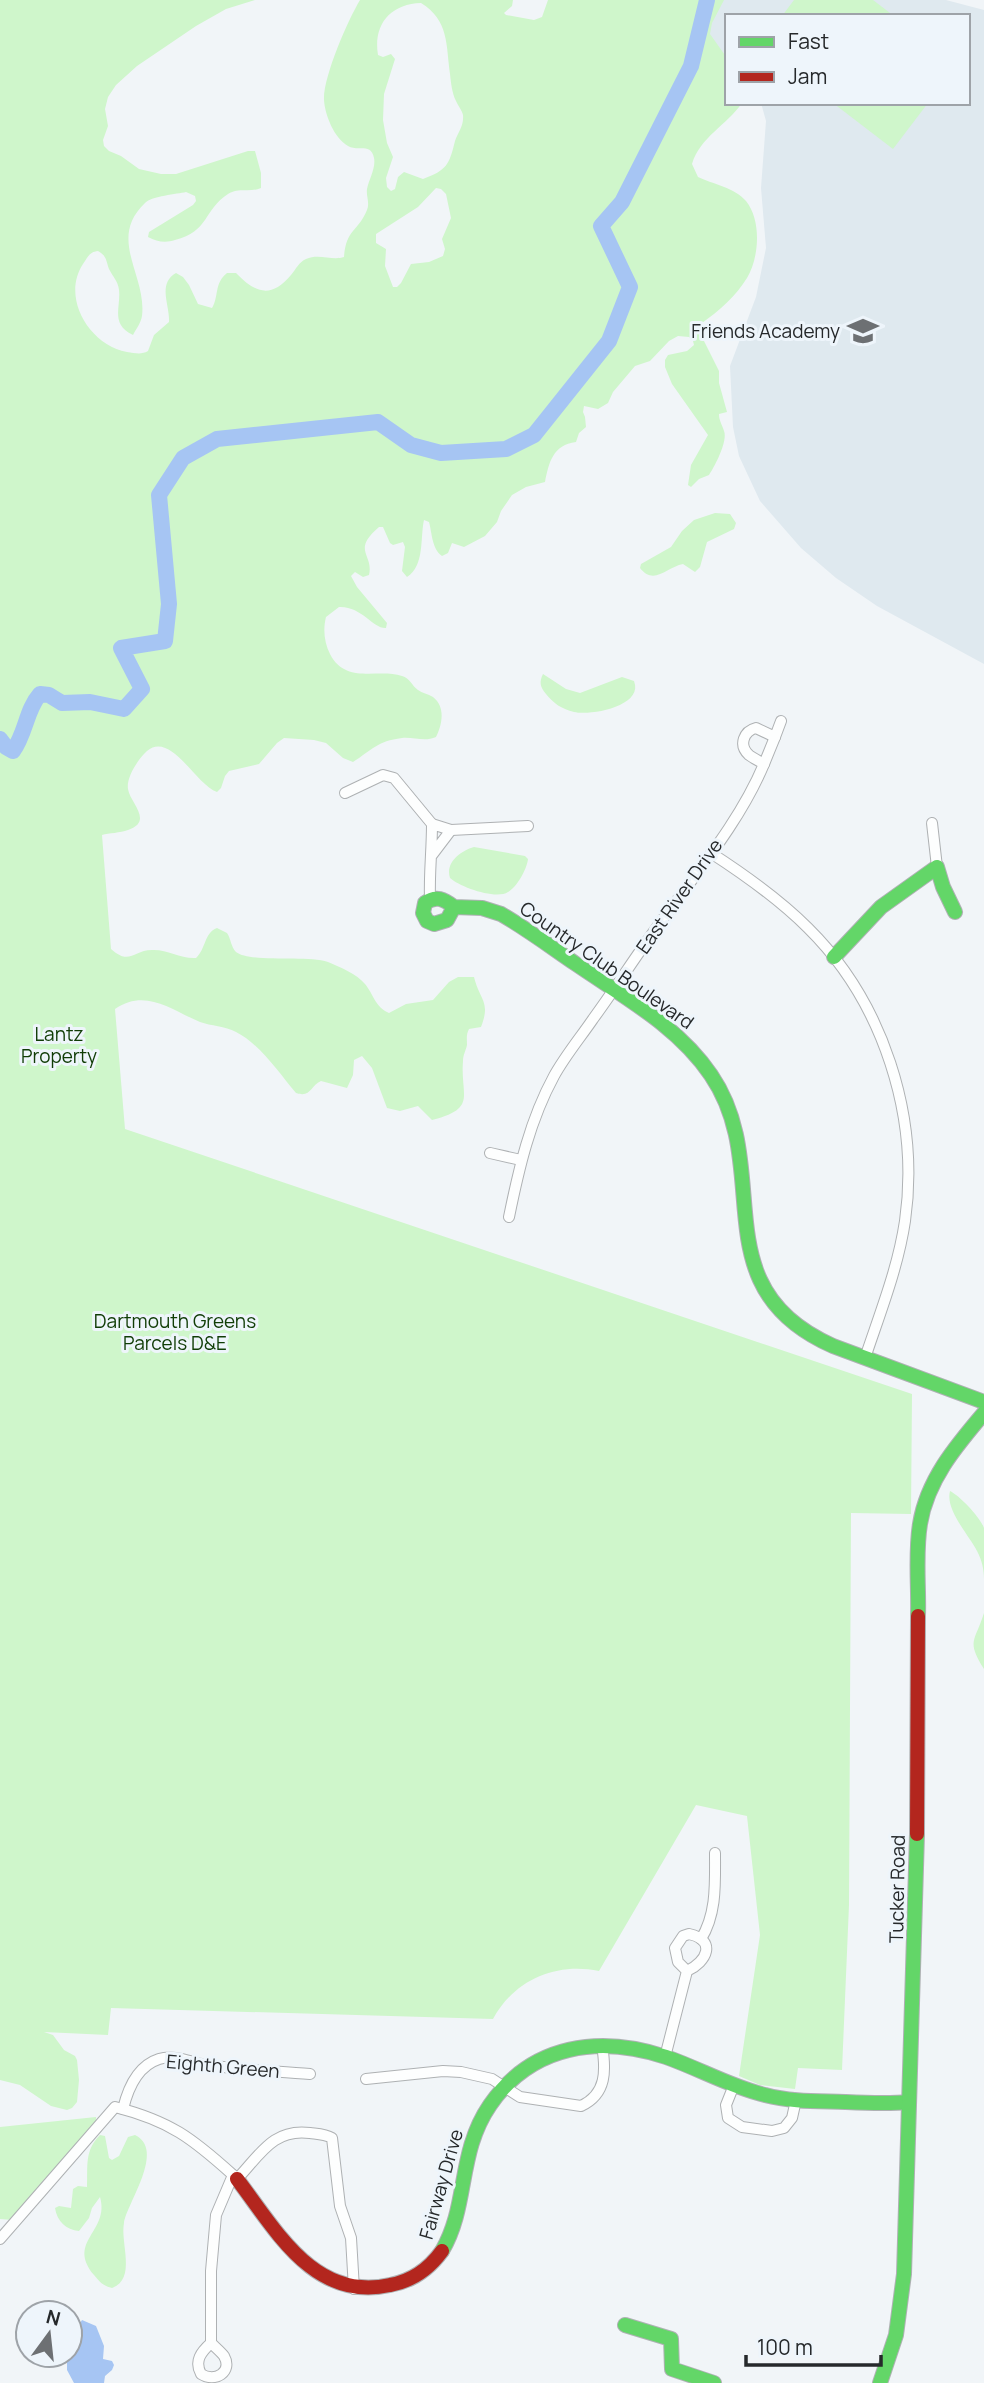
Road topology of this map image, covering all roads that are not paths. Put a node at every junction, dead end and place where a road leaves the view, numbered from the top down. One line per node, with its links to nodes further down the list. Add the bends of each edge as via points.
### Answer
1 (781, 721): 2 (street, East River Drive)
2 (775, 737): 3 (street, East River Drive); 3 (street, via 756,728 745,736 747,753)
3 (764, 764): 9 (street, East River Drive, via 751,793)
4 (345, 793): 6 (street, via 383,775 394,778)
5 (932, 823): 11 (street)
6 (432, 824): 8 (street); 10 (street)
7 (528, 826): 8 (street)
8 (451, 830): 10 (street)
9 (711, 853): 15 (street, via 786,908); 16 (street, East River Drive)
10 (432, 855): 12 (street)
11 (937, 867): 14 (street); 15 (street, via 880,906)
12 (430, 899): 13 (street, Country Club Boulevard, via 441,898); 13 (street, via 422,912 432,924 446,921)
13 (454, 907): 16 (street, Country Club Boulevard, via 501,914)
14 (954, 912)
15 (834, 957): 20 (street, via 865,1003 882,1040 898,1091 908,1155 902,1239)
16 (614, 990): 18 (street, East River Drive, via 555,1074); 20 (street, Country Club Boulevard, via 693,1051 720,1088 739,1143 748,1252 769,1296 809,1335)
17 (490, 1153): 18 (street)
18 (521, 1160): 19 (street, East River Drive)
19 (509, 1217)
20 (865, 1358): 21 (street, Country Club Boulevard)
21 (984, 1402)
22 (984, 1413): 33 (street, Tucker Road, via 935,1477 919,1527 918,1846)
23 (715, 1853): 24 (street, via 711,1918)
24 (701, 1939): 25 (street, via 706,1953 703,1961); 25 (street, via 689,1934 677,1942 675,1955)
25 (687, 1971): 27 (street)
26 (602, 2045): 27 (street, Fairway Drive, via 632,2046); 31 (street, Fairway Drive, via 549,2056); 31 (street, via 603,2085 581,2106 520,2096)
27 (665, 2057): 30 (street, Fairway Drive)
28 (310, 2074): 34 (street, Eighth Green, via 162,2058 137,2074)
29 (366, 2079): 31 (street, via 443,2071 480,2076)
30 (734, 2085): 32 (street, Fairway Drive); 32 (street, via 726,2105 728,2118 742,2127 784,2128)
31 (506, 2086): 37 (street, Fairway Drive, via 488,2107 470,2144 455,2218 443,2251 424,2271 402,2282)
32 (796, 2101): 33 (street, Fairway Drive)
33 (909, 2102): 41 (street, Tucker Road, via 902,2300)
34 (119, 2108): 35 (street, via 173,2127); 36 (street)
35 (235, 2177): 37 (street, Fairway Drive, via 310,2267 332,2283); 37 (street, via 281,2135 299,2132 332,2138 340,2206 351,2238); 39 (street, via 216,2215)
36 (0, 2239)
37 (354, 2289)
38 (625, 2325): 40 (street, via 671,2339 672,2369)
39 (211, 2343)
40 (714, 2383)
41 (880, 2383)

